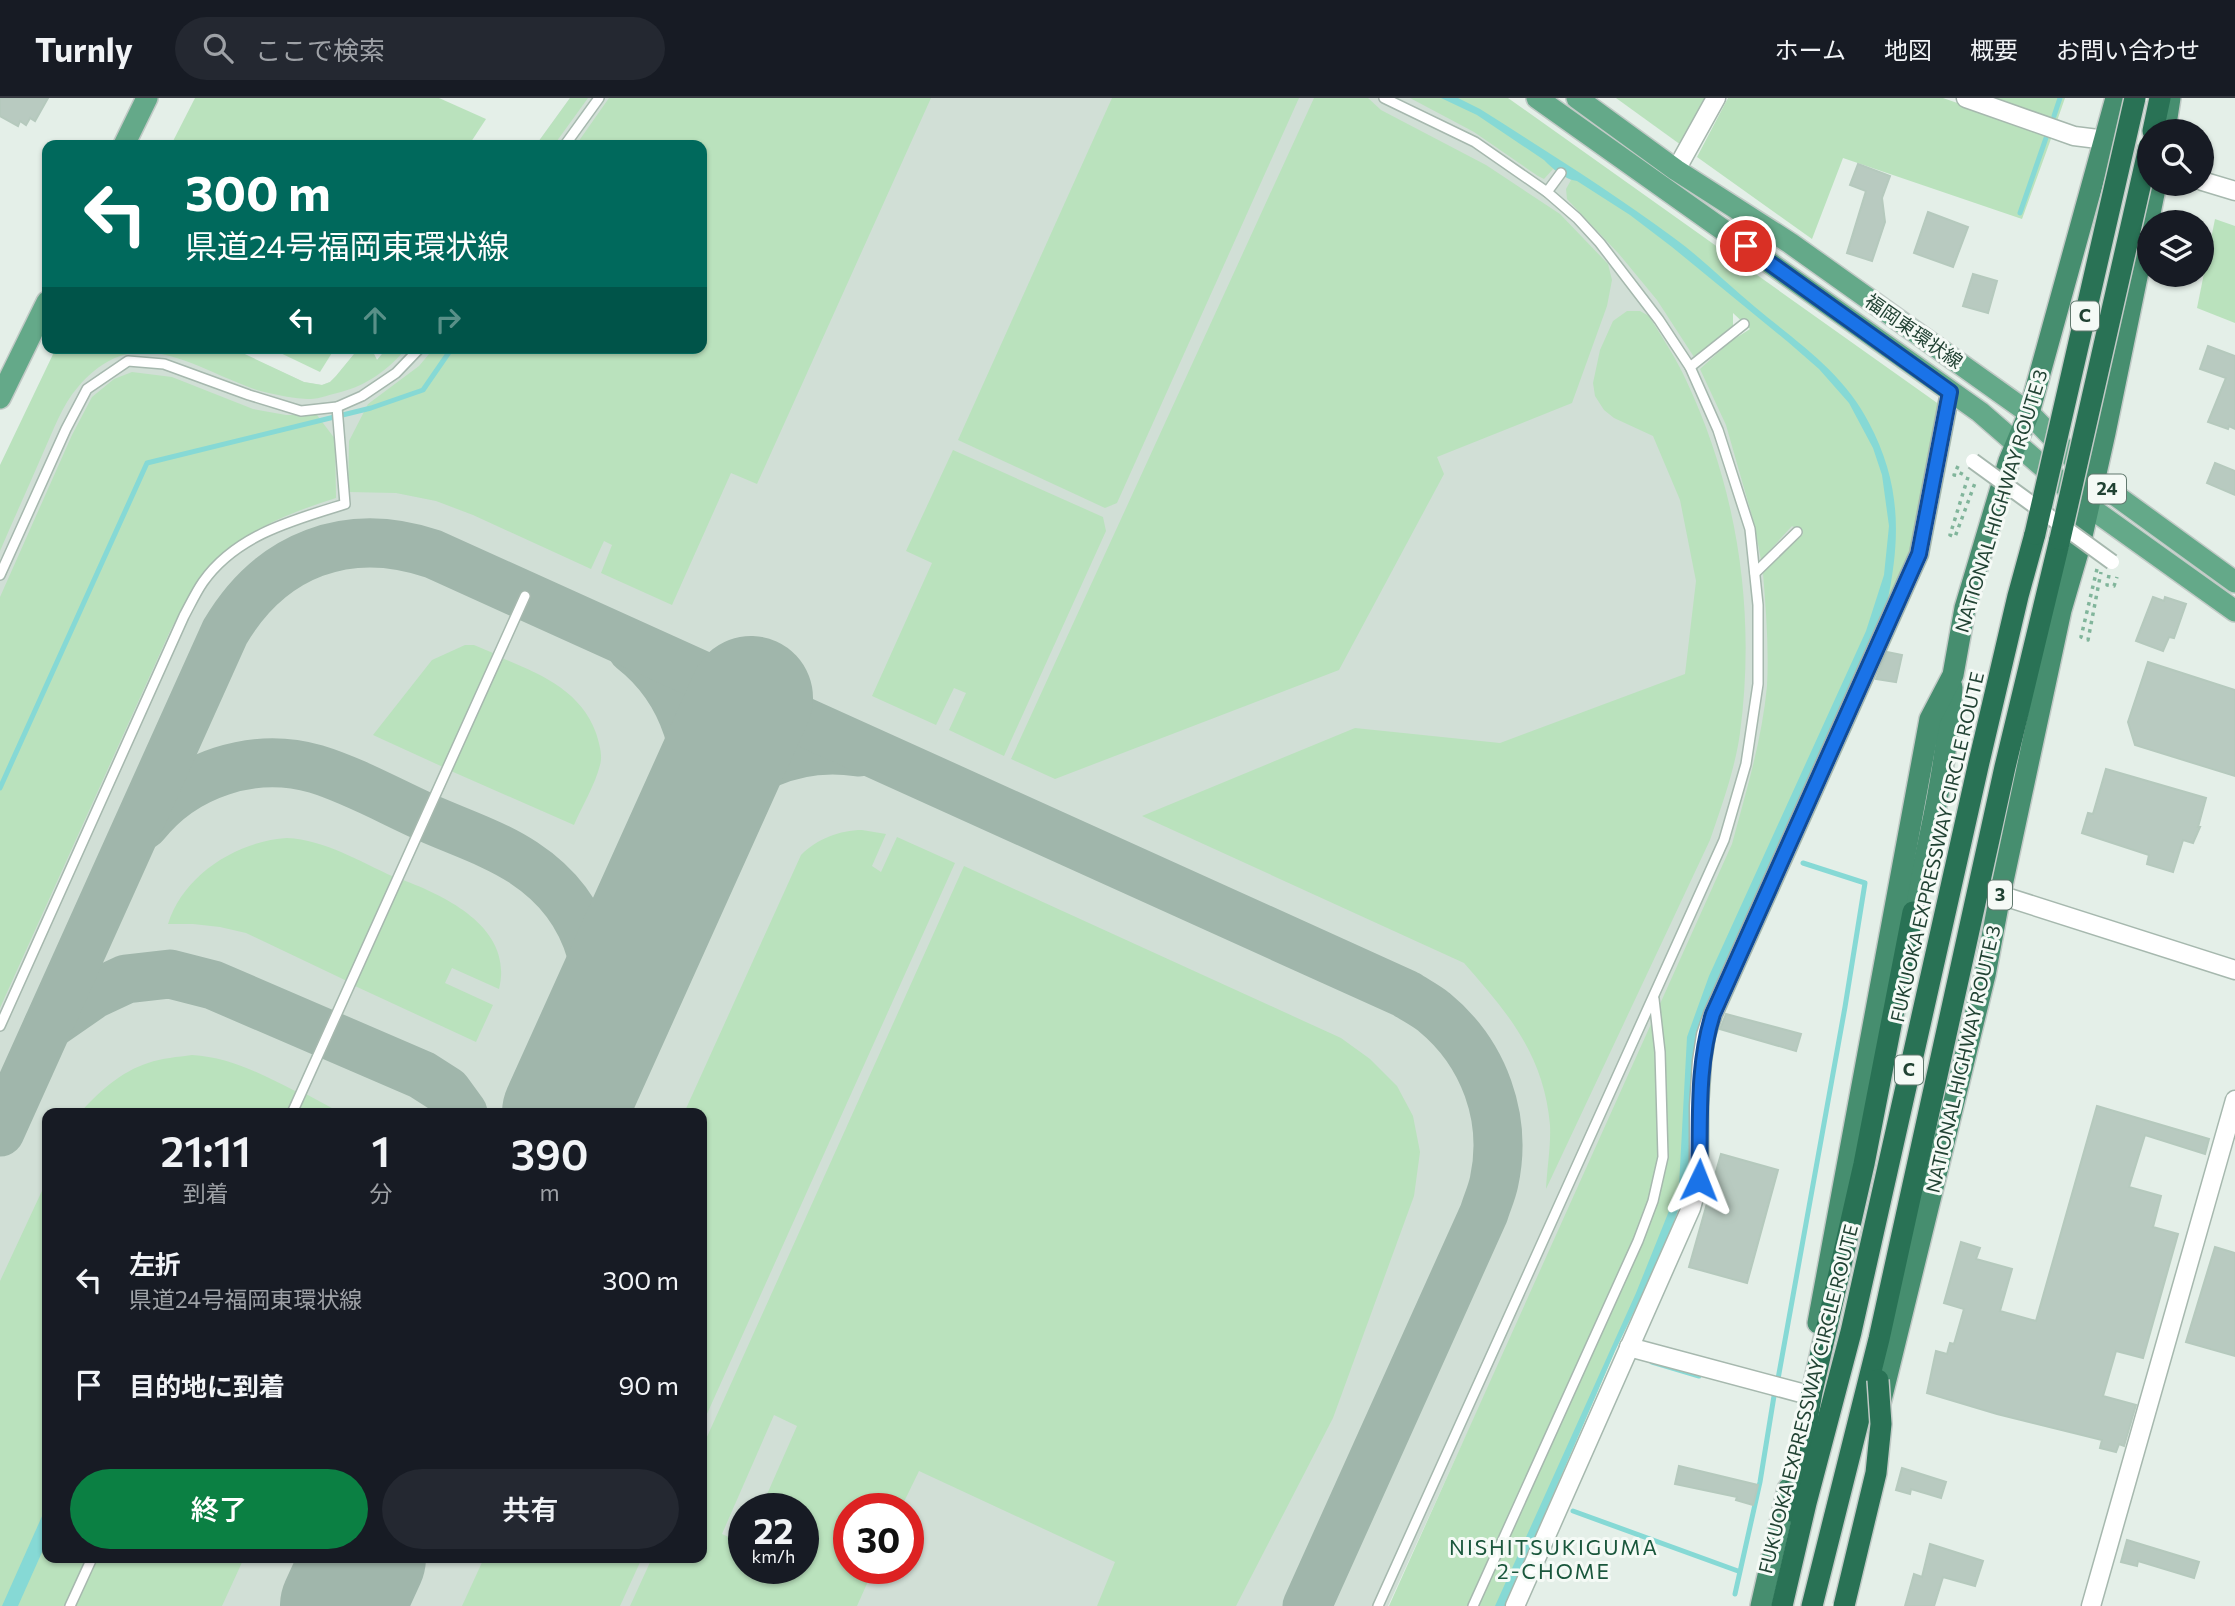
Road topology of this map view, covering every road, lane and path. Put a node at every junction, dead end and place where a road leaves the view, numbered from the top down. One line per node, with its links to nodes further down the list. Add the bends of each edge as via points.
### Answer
1 (147, 98): 14 (main road)
2 (599, 98): 15 (lane)
3 (1384, 98): 21 (lane, via 1475,142)
4 (1538, 98): 28 (main road, 24)
5 (1577, 98): 17 (main road, 福岡東環状線 / 24)
6 (1716, 98): 17 (street)
7 (1966, 98): 16 (street, via 2074,136)
8 (2116, 98): 16 (highway, NATIONAL HIGHWAY ROUTE 3)
9 (2135, 98): 60 (highway, FUKUOKA EXPRESSWAY CIRCLE ROUTE / C, bridge, via 1851,1332)
10 (2160, 98): 12 (highway)
11 (2170, 98): 13 (highway)
12 (2156, 119)
13 (2167, 119)
14 (126, 140)
15 (569, 140)
16 (2106, 140): 31 (highway, NATIONAL HIGHWAY ROUTE 3)
17 (1676, 170): 31 (main road, 福岡東環状線 / 24, via 1790,243)
18 (1561, 173): 21 (lane)
19 (2214, 185): 20 (street)
20 (2235, 191)
21 (1547, 192): 27 (lane, via 1600,243)
22 (2138, 196): 61 (highway, C, bridge, via 1879,1339)
23 (2153, 196): 34 (highway, NATIONAL HIGHWAY ROUTE 3 / 3)
24 (42, 312): 29 (main road)
25 (1744, 324): 27 (lane)
26 (414, 354): 30 (lane, via 396,373)
27 (1690, 367): 38 (lane, via 1718,430 1750,528)
28 (1950, 392): 32 (main road, 24); 51 (street, via 1919,554 1713,1014 1706,1035 1699,1105 1699,1180)
29 (0, 398)
30 (337, 407): 39 (lane, via 301,411 164,364 128,361 87,389); 48 (lane, via 345,504 252,538 203,581)
31 (2029, 413): 32 (highway, NATIONAL HIGHWAY ROUTE 3); 34 (main road, 福岡東環状線 / 24)
32 (2016, 444): 35 (main road, 24); 44 (highway, NATIONAL HIGHWAY ROUTE 3, via 1965,608)
33 (1976, 468): 33 (path, via 1950,535 1955,537); 37 (street, bridge)
34 (2094, 480): 35 (highway, NATIONAL HIGHWAY ROUTE 3 / 3); 40 (main road, 福岡東環状線 / 24)
35 (2088, 506): 42 (highway, NATIONAL HIGHWAY ROUTE 3 / 3); 43 (main road, 24)
36 (1797, 531): 38 (lane)
37 (2105, 561): 37 (path, via 2088,640 2081,638)
38 (1755, 573): 47 (lane, via 1758,684 1746,764 1724,841)
39 (0, 575)
40 (2235, 582)
41 (525, 596): 50 (lane)
42 (2061, 610): 45 (highway, NATIONAL HIGHWAY ROUTE 3 / 3); 62 (highway, 3, bridge, via 2016,762 1980,930 1916,1176 1878,1380 1881,1424 1876,1473)
43 (2235, 611)
44 (1953, 675): 52 (highway, NATIONAL HIGHWAY ROUTE 3, via 1930,719); 59 (highway, via 1933,822 1864,1164 1812,1392)
45 (2000, 895): 46 (street); 62 (highway, NATIONAL HIGHWAY ROUTE 3 / 3, via 1982,989 1874,1430)
46 (2235, 970)
47 (1654, 997): 55 (lane); 56 (lane, via 1663,1157 1653,1201)
48 (0, 1026)
49 (2235, 1100): 63 (street)
50 (294, 1108)
51 (1629, 1347): 52 (street); 57 (street)
52 (1805, 1394): 58 (highway, NATIONAL HIGHWAY ROUTE 3)
53 (90, 1563): 54 (lane)
54 (70, 1606)
55 (1378, 1606)
56 (1473, 1606)
57 (1515, 1606)
58 (1761, 1606)
59 (1774, 1606)
60 (1782, 1606)
61 (1812, 1606)
62 (1844, 1606)
63 (2091, 1606)

